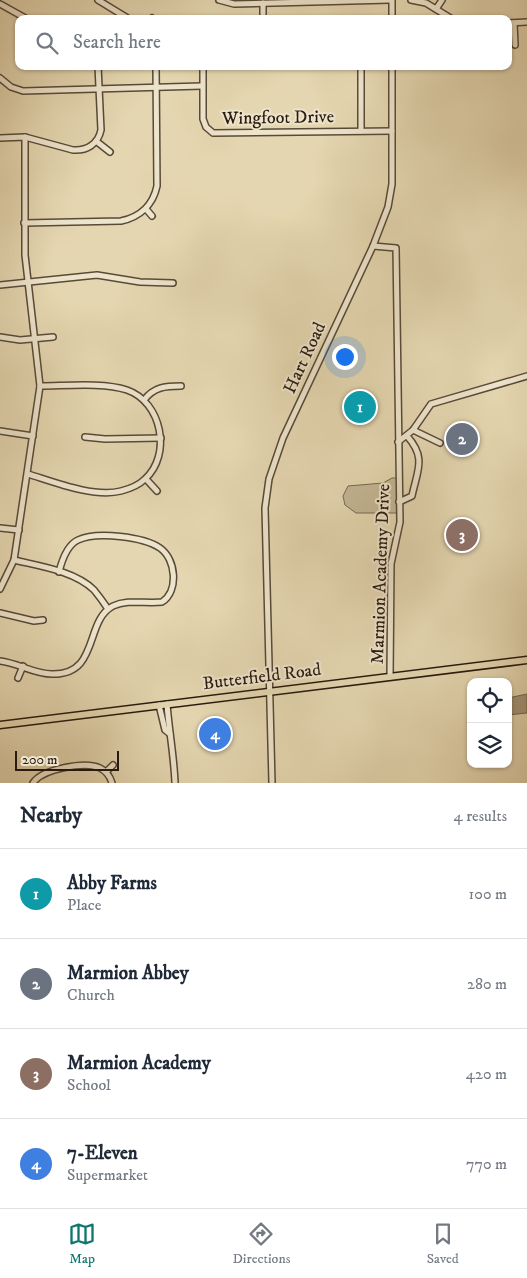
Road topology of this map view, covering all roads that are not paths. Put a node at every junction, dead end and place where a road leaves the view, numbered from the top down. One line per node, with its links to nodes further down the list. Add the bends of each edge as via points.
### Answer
1 (98, 0): 12 (street)
2 (218, 0): 8 (street, via 234,4)
3 (346, 0): 4 (street); 7 (street)
4 (391, 0): 14 (street)
5 (411, 0): 10 (street)
6 (442, 0): 10 (street)
7 (304, 1): 8 (street)
8 (263, 3): 13 (street)
9 (0, 4): 11 (street)
10 (436, 9): 15 (street)
11 (21, 15)
12 (122, 15)
13 (263, 15)
14 (392, 15)
15 (446, 15)
16 (527, 22): 17 (street)
17 (512, 23)
18 (512, 30): 19 (street)
19 (514, 44)
20 (99, 70): 28 (street)
21 (156, 70): 27 (street)
22 (203, 70): 26 (street)
23 (360, 70): 29 (street)
24 (392, 70): 30 (street, Hart Road)
25 (0, 78): 28 (street, via 23,91)
26 (202, 86): 27 (street); 29 (street, Wingfoot Drive, via 203,120 213,132)
27 (157, 87): 28 (street); 35 (street, via 157,186)
28 (101, 88): 33 (street, via 101,130)
29 (361, 131): 30 (street, Wingfoot Drive)
30 (392, 131): 38 (street, Hart Road, via 391,196)
31 (0, 138): 32 (street)
32 (24, 138): 33 (street, via 78,150 88,148); 37 (street)
33 (96, 141): 34 (street)
34 (110, 152)
35 (146, 209): 36 (street); 37 (street, via 121,221)
36 (152, 216)
37 (24, 223): 39 (street)
38 (373, 246): 55 (street, Marmion Academy Drive, via 396,248); 74 (street, Hart Road, via 283,438 269,479 265,508)
39 (28, 282): 40 (street, via 97,275 140,282); 41 (street); 44 (street)
40 (174, 282)
41 (0, 285)
42 (0, 337): 44 (street, via 17,340)
43 (54, 337): 44 (street)
44 (35, 338): 46 (street)
45 (527, 376): 49 (street, via 431,404)
46 (40, 386): 48 (street, via 112,386 129,390); 51 (street)
47 (180, 386): 48 (street, via 162,386 150,392)
48 (144, 400): 54 (street, via 160,426)
49 (413, 430): 53 (street); 56 (street)
50 (0, 431): 51 (street)
51 (33, 436): 57 (street)
52 (85, 436): 54 (street)
53 (407, 436): 55 (street); 60 (street, via 416,448 420,471 412,496)
54 (161, 438): 58 (street, via 159,455)
55 (398, 442): 60 (street, Marmion Academy Drive)
56 (440, 443)
57 (28, 474): 58 (street, via 62,485 102,492 119,492); 62 (street)
58 (146, 479): 59 (street)
59 (157, 491)
60 (399, 502): 72 (street, Marmion Academy Drive, via 400,522 391,564)
61 (0, 528): 62 (street)
62 (19, 530): 63 (street)
63 (14, 560): 64 (street); 65 (street)
64 (59, 572): 66 (street, via 93,589); 66 (street, via 73,543 83,539 137,538 162,549 175,577 166,599 161,602 124,602)
65 (0, 590)
66 (108, 609): 71 (street, via 94,630 90,650 75,667 53,674)
67 (0, 613): 68 (street)
68 (43, 620)
69 (527, 660): 72 (main road, Butterfield Road)
70 (0, 661): 71 (street)
71 (23, 666): 73 (street)
72 (390, 677): 74 (main road, Butterfield Road)
73 (18, 678)
74 (271, 691): 75 (main road, Butterfield Road); 84 (street, Hart Road)
75 (167, 704): 76 (main road, Butterfield Road); 78 (street)
76 (159, 705): 77 (main road, Butterfield Road); 78 (street, via 165,730)
77 (0, 724)
78 (170, 734): 83 (street, via 174,748)
79 (112, 765): 80 (street)
80 (106, 772): 81 (street, via 90,766 48,771); 82 (street)
81 (33, 783)
82 (112, 783)
83 (174, 783)
84 (272, 783)

